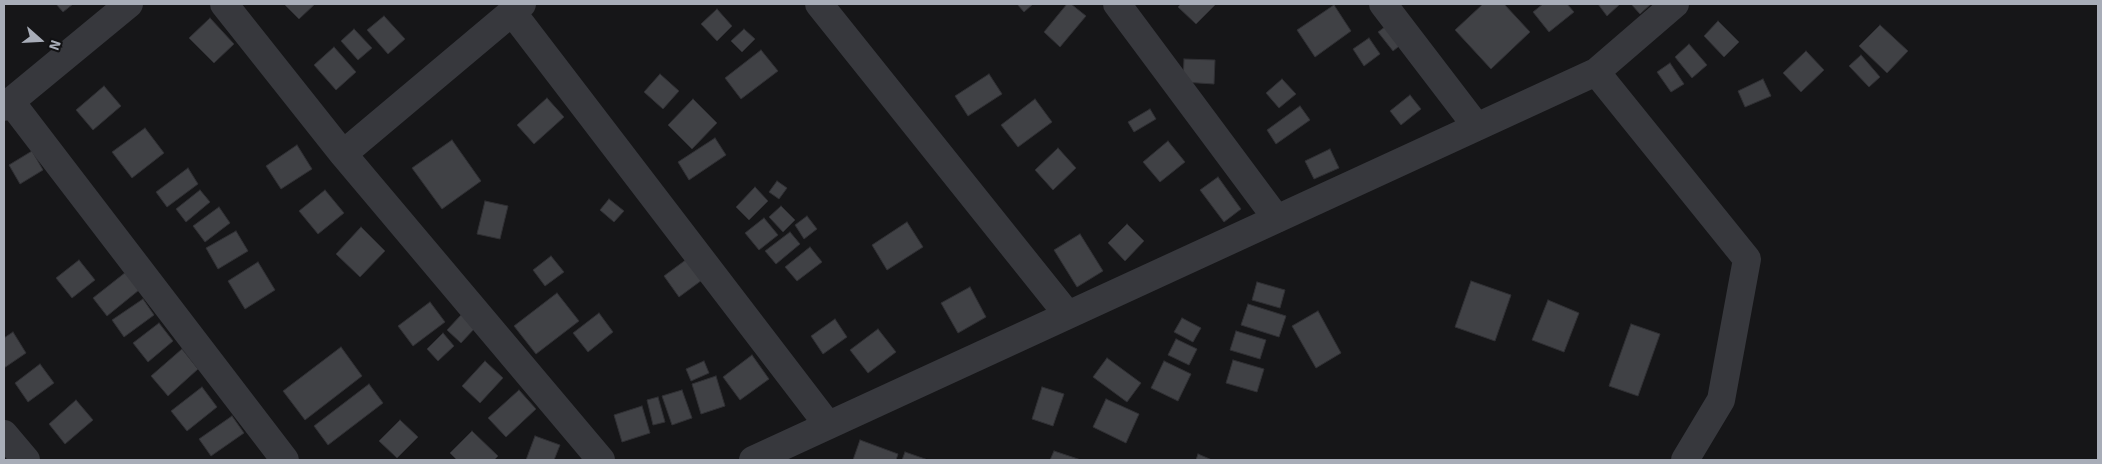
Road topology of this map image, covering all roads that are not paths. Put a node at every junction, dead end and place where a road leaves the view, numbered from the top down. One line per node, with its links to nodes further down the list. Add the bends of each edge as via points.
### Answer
1 (129, 4): 9 (street)
2 (224, 4): 11 (street)
3 (819, 4): 13 (street)
4 (1117, 4): 12 (street)
5 (1383, 4): 10 (street)
6 (1675, 4): 8 (street)
7 (517, 8): 11 (street); 14 (street)
8 (1596, 72): 10 (street); 20 (street, via 1747,259 1721,400)
9 (7, 104): 17 (street)
10 (1477, 127): 12 (street)
11 (343, 154): 18 (street)
12 (1277, 219): 13 (street)
13 (1068, 315): 14 (street)
14 (828, 426): 19 (street)
15 (4, 434): 16 (street)
16 (26, 460)
17 (285, 460)
18 (601, 460)
19 (753, 460)
20 (1685, 460)

